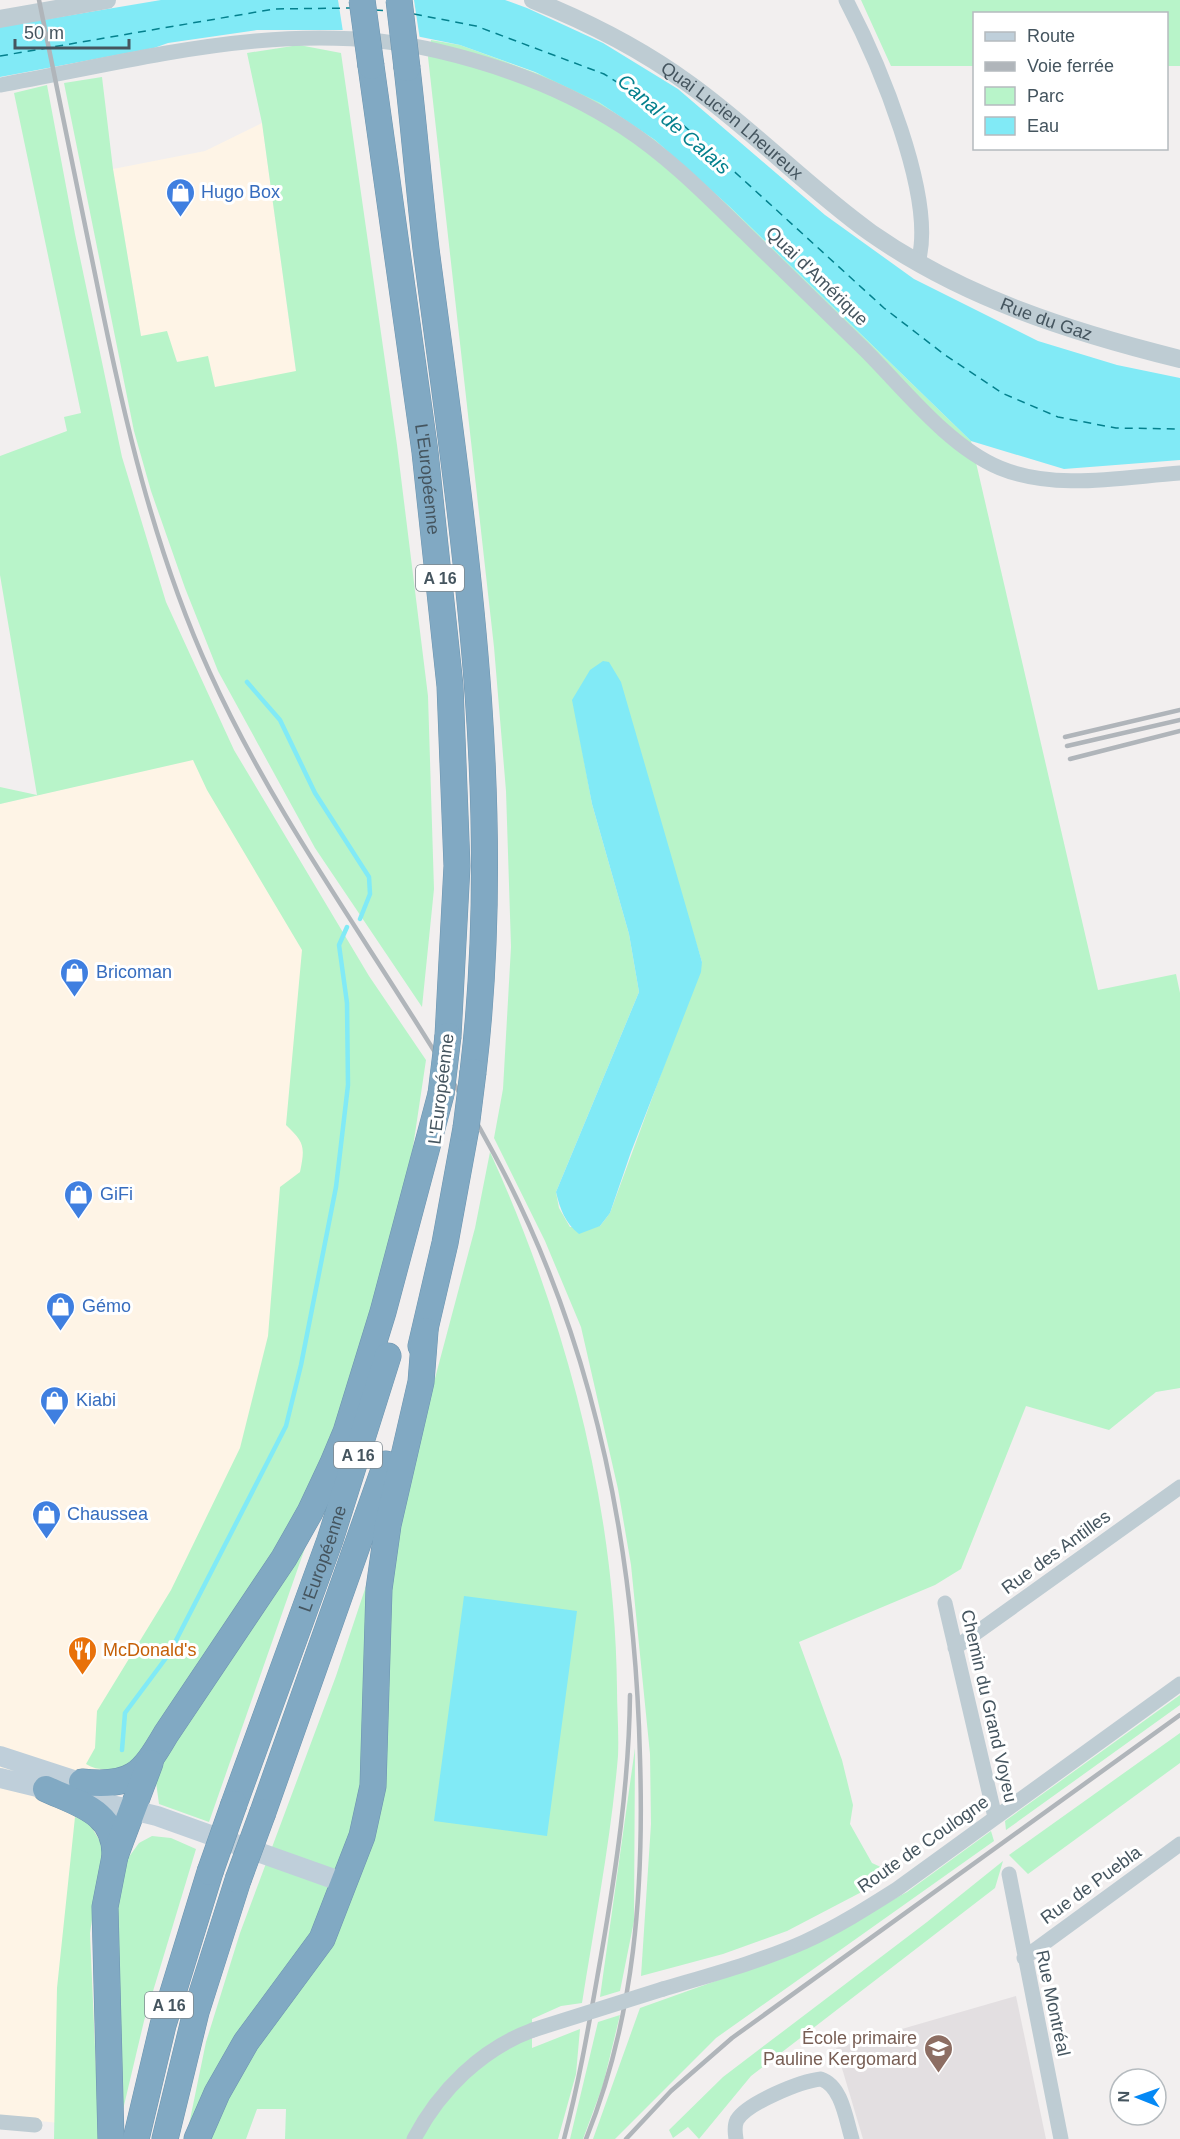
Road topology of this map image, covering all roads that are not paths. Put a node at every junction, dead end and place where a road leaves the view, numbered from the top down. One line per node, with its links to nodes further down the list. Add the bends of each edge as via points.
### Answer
1 (107, 0): 6 (street)
2 (362, 0): 11 (highway, L'Européenne / A 16, bridge, via 426,463 451,697 457,866)
3 (399, 0): 12 (highway, L'Européenne / A 16, bridge, via 481,708 486,889 466,1128)
4 (533, 0): 8 (street, Quai Lucien Lheureux, via 609,35 690,84 846,213)
5 (846, 0): 8 (street, via 894,111 913,179 922,230)
6 (0, 19)
7 (0, 85): 10 (street, Quai d'Amérique, via 248,41 363,40 465,57 569,96 649,146 688,177 946,432 981,459 1011,472 1061,480)
8 (918, 262): 9 (street, Rue du Gaz, via 1032,316)
9 (1180, 359)
10 (1180, 473)
11 (441, 1094): 18 (highway, via 383,1312 333,1463 297,1537); 32 (highway, L'Européenne / A 16, bridge, via 416,1242 376,1396 330,1540 210,1872 163,2025)
12 (425, 1331): 27 (highway, via 421,1382 388,1525 379,1588 371,1802); 33 (highway, L'Européenne / A 16, bridge, via 380,1484 238,1880 196,2012)
13 (1180, 1487): 15 (street, Rue des Antilles)
14 (945, 1603): 15 (street, Chemin du Grand Voyeu)
15 (955, 1648): 23 (street, Chemin du Grand Voyeu)
16 (1180, 1684): 23 (street, Route de Coulogne)
17 (0, 1756): 20 (main road)
18 (151, 1762): 20 (highway, via 122,1782); 22 (highway)
19 (0, 1778): 21 (main road)
20 (82, 1782): 22 (main road)
21 (46, 1789): 22 (main road); 25 (highway, via 99,1813 113,1835)
22 (133, 1807): 25 (highway); 27 (main road)
23 (995, 1817): 35 (street, Route de Coulogne, bridge, via 897,1889 828,1931 773,1954 533,2030 494,2050 465,2072 438,2101)
24 (1180, 1844): 28 (street, Rue de Puebla)
25 (115, 1856): 31 (highway, via 104,1923)
26 (1009, 1874): 28 (street, Rue Montréal)
27 (345, 1883): 34 (highway, via 322,1939 246,2042)
28 (1024, 1958): 38 (street, Rue Montréal)
29 (0, 2122): 30 (street)
30 (34, 2125)
31 (111, 2139)
32 (136, 2139)
33 (165, 2139)
34 (197, 2139)
35 (414, 2139)
36 (736, 2139): 37 (street, via 735,2124 743,2113 772,2097 821,2079 835,2091)
37 (852, 2139)
38 (1061, 2139)

